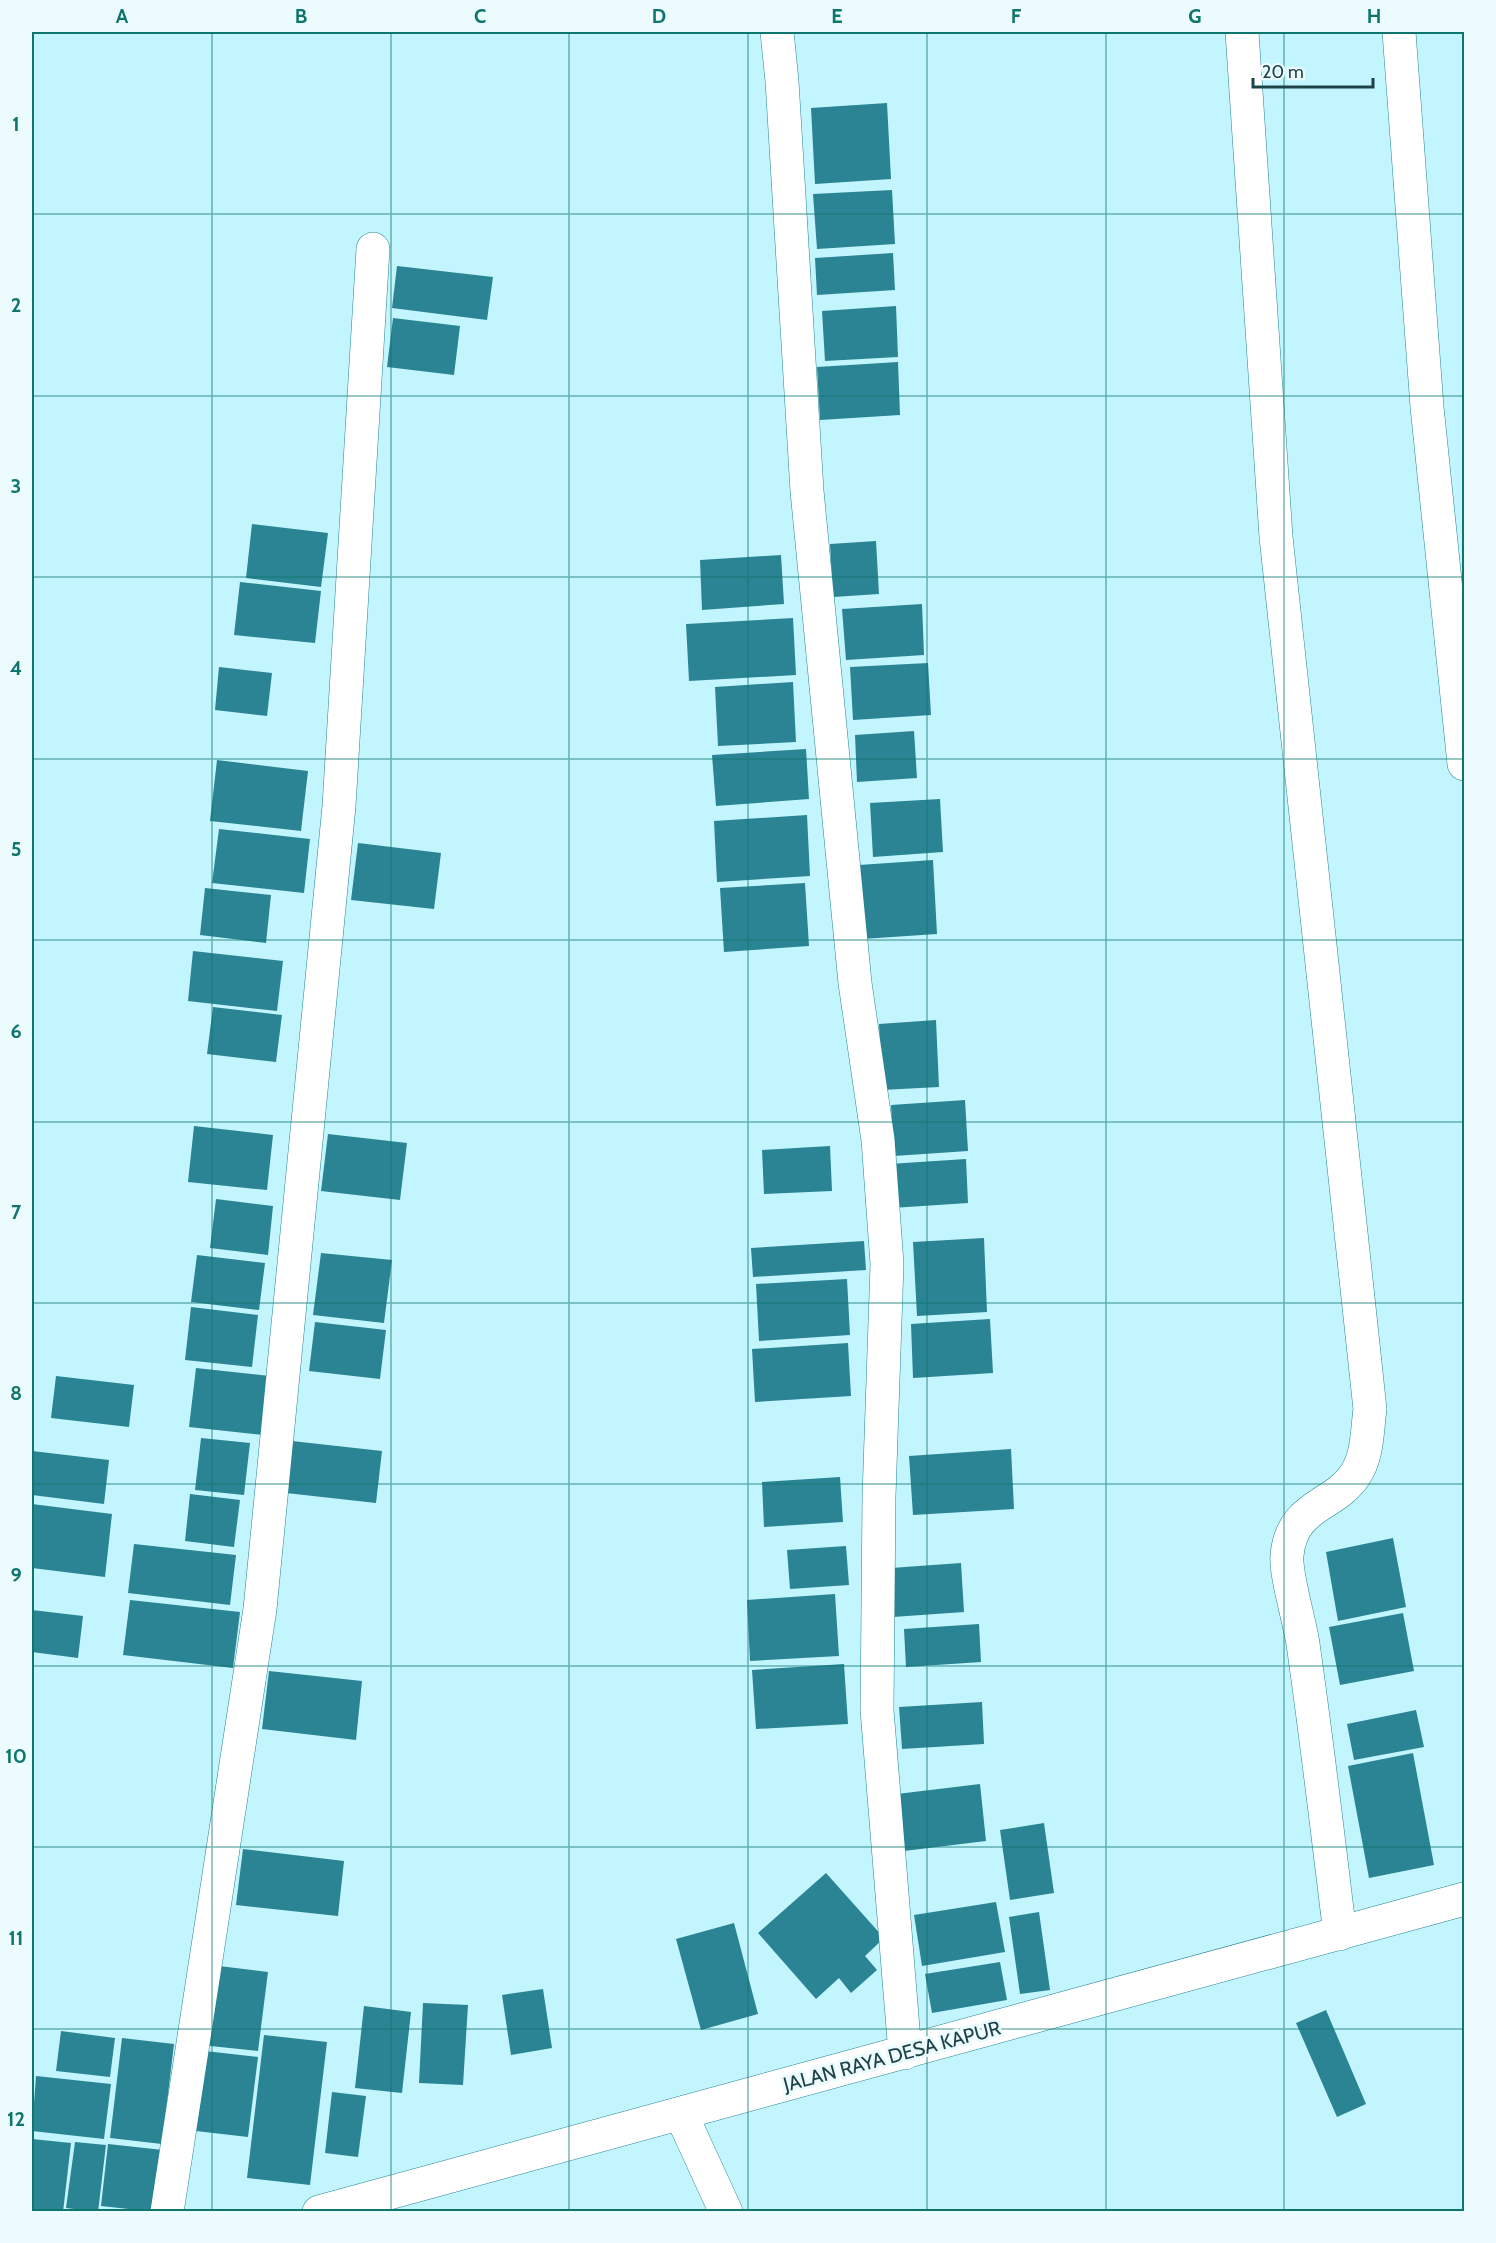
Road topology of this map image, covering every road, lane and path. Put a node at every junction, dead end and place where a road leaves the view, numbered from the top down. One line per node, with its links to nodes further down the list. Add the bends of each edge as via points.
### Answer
1 (777, 32): 8 (street, via 807,491 855,983 878,1140 887,1264 879,1496 878,1710)
2 (1242, 32): 7 (street, via 1276,537 1370,1408 1358,1471 1308,1511 1297,1526 1286,1557 1303,1642)
3 (1399, 32): 5 (street, via 1427,406)
4 (373, 249): 10 (street, via 339,806 260,1609)
5 (1464, 764)
6 (1464, 1899): 7 (street, JALAN RAYA DESA KAPUR)
7 (1341, 1934): 8 (street, JALAN RAYA DESA KAPUR)
8 (904, 2053): 9 (street, JALAN RAYA DESA KAPUR)
9 (681, 2114): 11 (street, JALAN RAYA DESA KAPUR); 12 (street)
10 (167, 2211)
11 (319, 2211)
12 (726, 2211)

